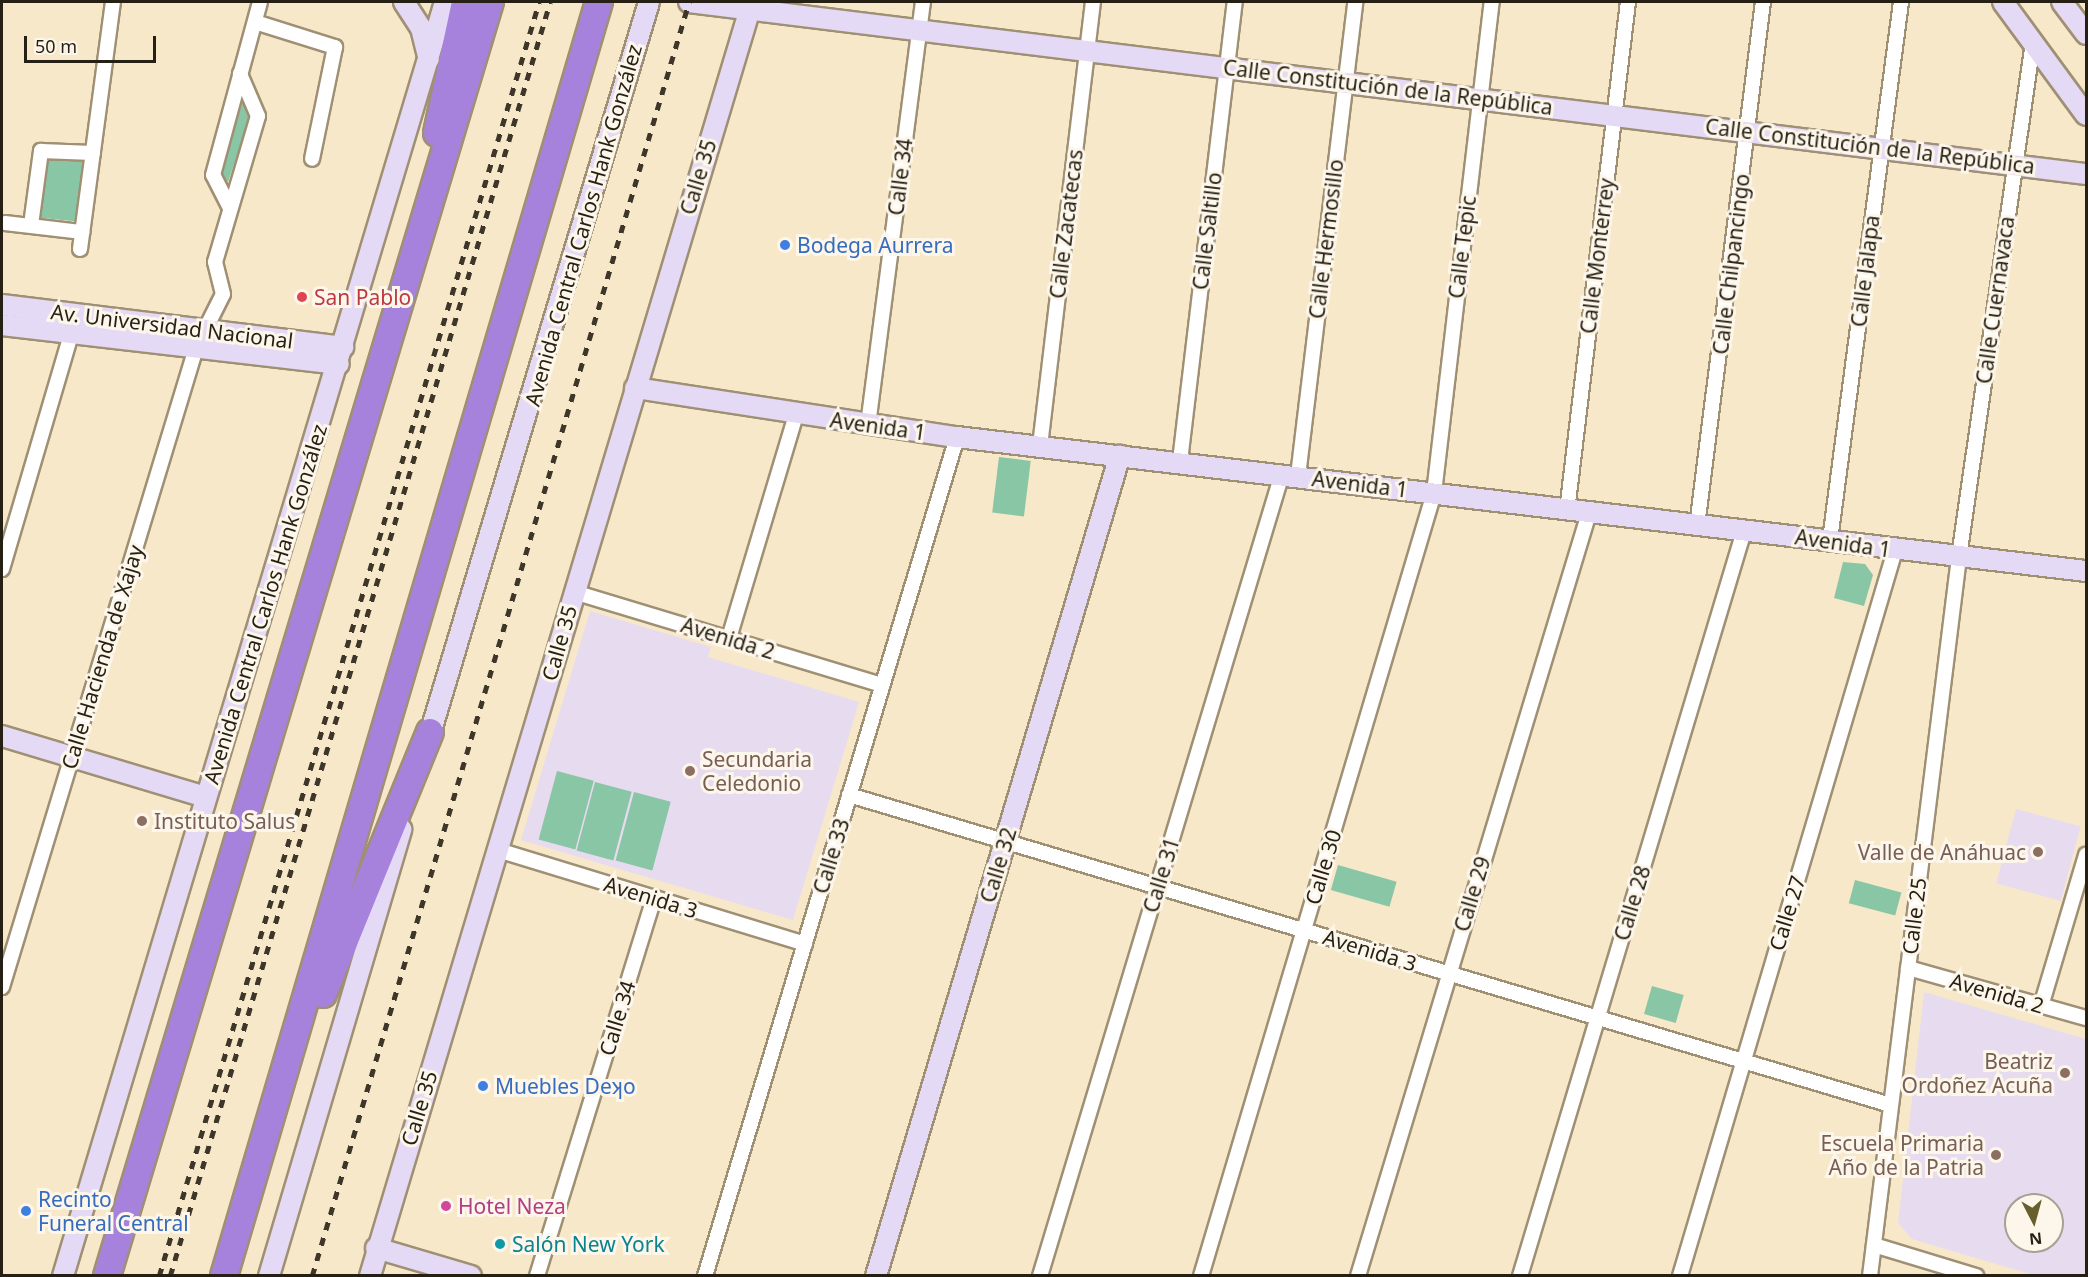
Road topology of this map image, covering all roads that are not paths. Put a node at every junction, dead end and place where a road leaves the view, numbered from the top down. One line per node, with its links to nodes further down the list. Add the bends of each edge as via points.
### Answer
1 (113, 2): 35 (street)
2 (261, 2): 21 (street)
3 (404, 2): 26 (street, via 421,28)
4 (445, 2): 26 (street, Avenida Central Carlos Hank González)
5 (465, 2): 38 (highway, via 438,118)
6 (490, 2): 38 (highway, Avenida Central Carlos Hank González)
7 (600, 2): 92 (highway)
8 (649, 2): 73 (street, Avenida Central Carlos Hank González)
9 (689, 2): 20 (street, Calle Constitución de la República)
10 (923, 2): 22 (street, Calle 34)
11 (1093, 2): 25 (street, Calle Zacatecas)
12 (1235, 2): 27 (street, Calle Saltillo)
13 (1355, 2): 29 (street, Calle Hermosillo)
14 (1492, 2): 30 (street, Calle Tepic)
15 (1628, 2): 31 (street, Calle Monterrey)
16 (1763, 2): 33 (street, Calle Chilpancingo)
17 (1901, 2): 34 (street, Calle Jalapa)
18 (2003, 2): 24 (street)
19 (2062, 2): 23 (street)
20 (750, 6): 22 (street, Calle Constitución de la República); 52 (street, Calle 35)
21 (255, 22): 28 (street); 36 (street, via 335,47)
22 (919, 31): 25 (street, Calle Constitución de la República); 54 (street, Calle 34)
23 (2086, 34)
24 (2033, 42): 32 (street); 37 (street, Calle Cuernavaca)
25 (1086, 49): 27 (street, Calle Constitución de la República); 56 (street, Calle Zacatecas)
26 (429, 61): 51 (street, Avenida Central Carlos Hank González)
27 (1227, 66): 29 (street, Calle Constitución de la República); 58 (street, Calle Saltillo)
28 (240, 74): 40 (street, Calle Hacienda de Xajay, via 258,116); 40 (street, via 213,178)
29 (1344, 82): 30 (street, Calle Constitución de la República); 59 (street, Calle Hermosillo)
30 (1479, 99): 31 (street, Calle Constitución de la República); 60 (street, Calle Tepic)
31 (1615, 114): 33 (street, Calle Constitución de la República); 61 (street, Calle Monterrey)
32 (2086, 115)
33 (1748, 131): 34 (street, Calle Constitución de la República); 63 (street, Calle Chilpancingo)
34 (1881, 147): 37 (street, Calle Constitución de la República); 65 (street, Calle Jalapa)
35 (93, 153): 42 (street, via 41,151); 43 (street)
36 (312, 159)
37 (2014, 165): 39 (street, Calle Constitución de la República); 67 (street, Calle Cuernavaca)
38 (439, 170): 98 (highway, Avenida Central Carlos Hank González)
39 (2086, 174)
40 (230, 208): 48 (street, Calle Hacienda de Xajay, via 215,262 223,294)
41 (5, 223): 42 (street)
42 (31, 225): 43 (street)
43 (82, 232): 44 (street)
44 (80, 249)
45 (2, 305): 46 (street, Av. Universidad Nacional)
46 (76, 313): 48 (street, Av. Universidad Nacional); 49 (street)
47 (2, 326): 49 (street, Av. Universidad Nacional)
48 (207, 330): 50 (street, Calle Hacienda de Xajay); 51 (street, Av. Universidad Nacional)
49 (72, 333): 50 (street, Av. Universidad Nacional); 68 (street)
50 (196, 348): 51 (street, Av. Universidad Nacional); 75 (street, Calle Hacienda de Xajay)
51 (341, 355): 77 (street, Avenida Central Carlos Hank González)
52 (635, 388): 53 (street, Avenida 1); 70 (street, Calle 35)
53 (796, 414): 54 (street, Avenida 1); 71 (street)
54 (868, 424): 55 (street, Avenida 1)
55 (957, 437): 56 (street, Avenida 1); 72 (street, Calle 33)
56 (1040, 446): 57 (street, Avenida 1)
57 (1120, 455): 58 (street, Avenida 1); 78 (street, Calle 32)
58 (1180, 461): 59 (street, Avenida 1)
59 (1290, 475): 60 (street, Avenida 1); 81 (street, Calle 31)
60 (1434, 493): 61 (street, Avenida 1); 83 (street, Calle 30)
61 (1567, 511): 62 (street, Avenida 1)
62 (1589, 513): 63 (street, Avenida 1); 86 (street, Calle 29)
63 (1697, 526): 64 (street, Avenida 1)
64 (1744, 531): 65 (street, Avenida 1); 89 (street, Calle 28)
65 (1830, 540): 66 (street, Avenida 1)
66 (1895, 550): 67 (street, Avenida 1); 91 (street, Calle 27)
67 (1959, 557): 69 (street, Avenida 1); 85 (street, Calle 25)
68 (2, 569)
69 (2086, 571)
70 (574, 592): 71 (street, Avenida 2); 79 (street, Calle 35)
71 (729, 638): 72 (street, Avenida 2)
72 (882, 685): 76 (street, Calle 33)
73 (430, 732): 92 (highway, via 389,823 332,975); 100 (street, Avenida Central Carlos Hank González)
74 (2, 736): 75 (street)
75 (71, 757): 77 (street); 87 (street, Calle Hacienda de Xajay)
76 (849, 795): 78 (street, Avenida 3); 84 (street, Calle 33)
77 (205, 797): 97 (street, Avenida Central Carlos Hank González)
78 (1005, 841): 81 (street, Avenida 3); 105 (street, Calle 32)
79 (498, 850): 82 (street, Avenida 3); 95 (street, Calle 35)
80 (2086, 855): 88 (street)
81 (1157, 887): 83 (street, Avenida 3); 106 (street, Calle 31)
82 (654, 898): 84 (street, Avenida 3); 103 (street, Calle 34)
83 (1304, 930): 86 (street, Avenida 3); 107 (street, Calle 30)
84 (805, 944): 104 (street, Calle 33)
85 (1908, 968): 88 (street, Avenida 2); 93 (street, Calle 25)
86 (1448, 973): 89 (street, Avenida 3); 108 (street, Calle 29)
87 (2, 987)
88 (2042, 1006): 90 (street, Avenida 2)
89 (1597, 1017): 91 (street, Avenida 3); 109 (street, Calle 28)
90 (2086, 1018)
91 (1743, 1061): 93 (street, Avenida 3); 110 (street, Calle 27)
92 (285, 1069): 99 (highway)
93 (1891, 1105): 94 (street, Calle 25)
94 (1874, 1245): 96 (street); 111 (street, Calle 25)
95 (376, 1248): 101 (street, Calle 35); 102 (street)
96 (1961, 1273): 112 (street)
97 (63, 1275)
98 (107, 1275)
99 (224, 1275)
100 (269, 1275)
101 (370, 1275)
102 (471, 1275)
103 (537, 1275)
104 (705, 1275)
105 (876, 1275)
106 (1041, 1275)
107 (1201, 1275)
108 (1358, 1275)
109 (1520, 1275)
110 (1680, 1275)
111 (1870, 1275)
112 (1976, 1275)

